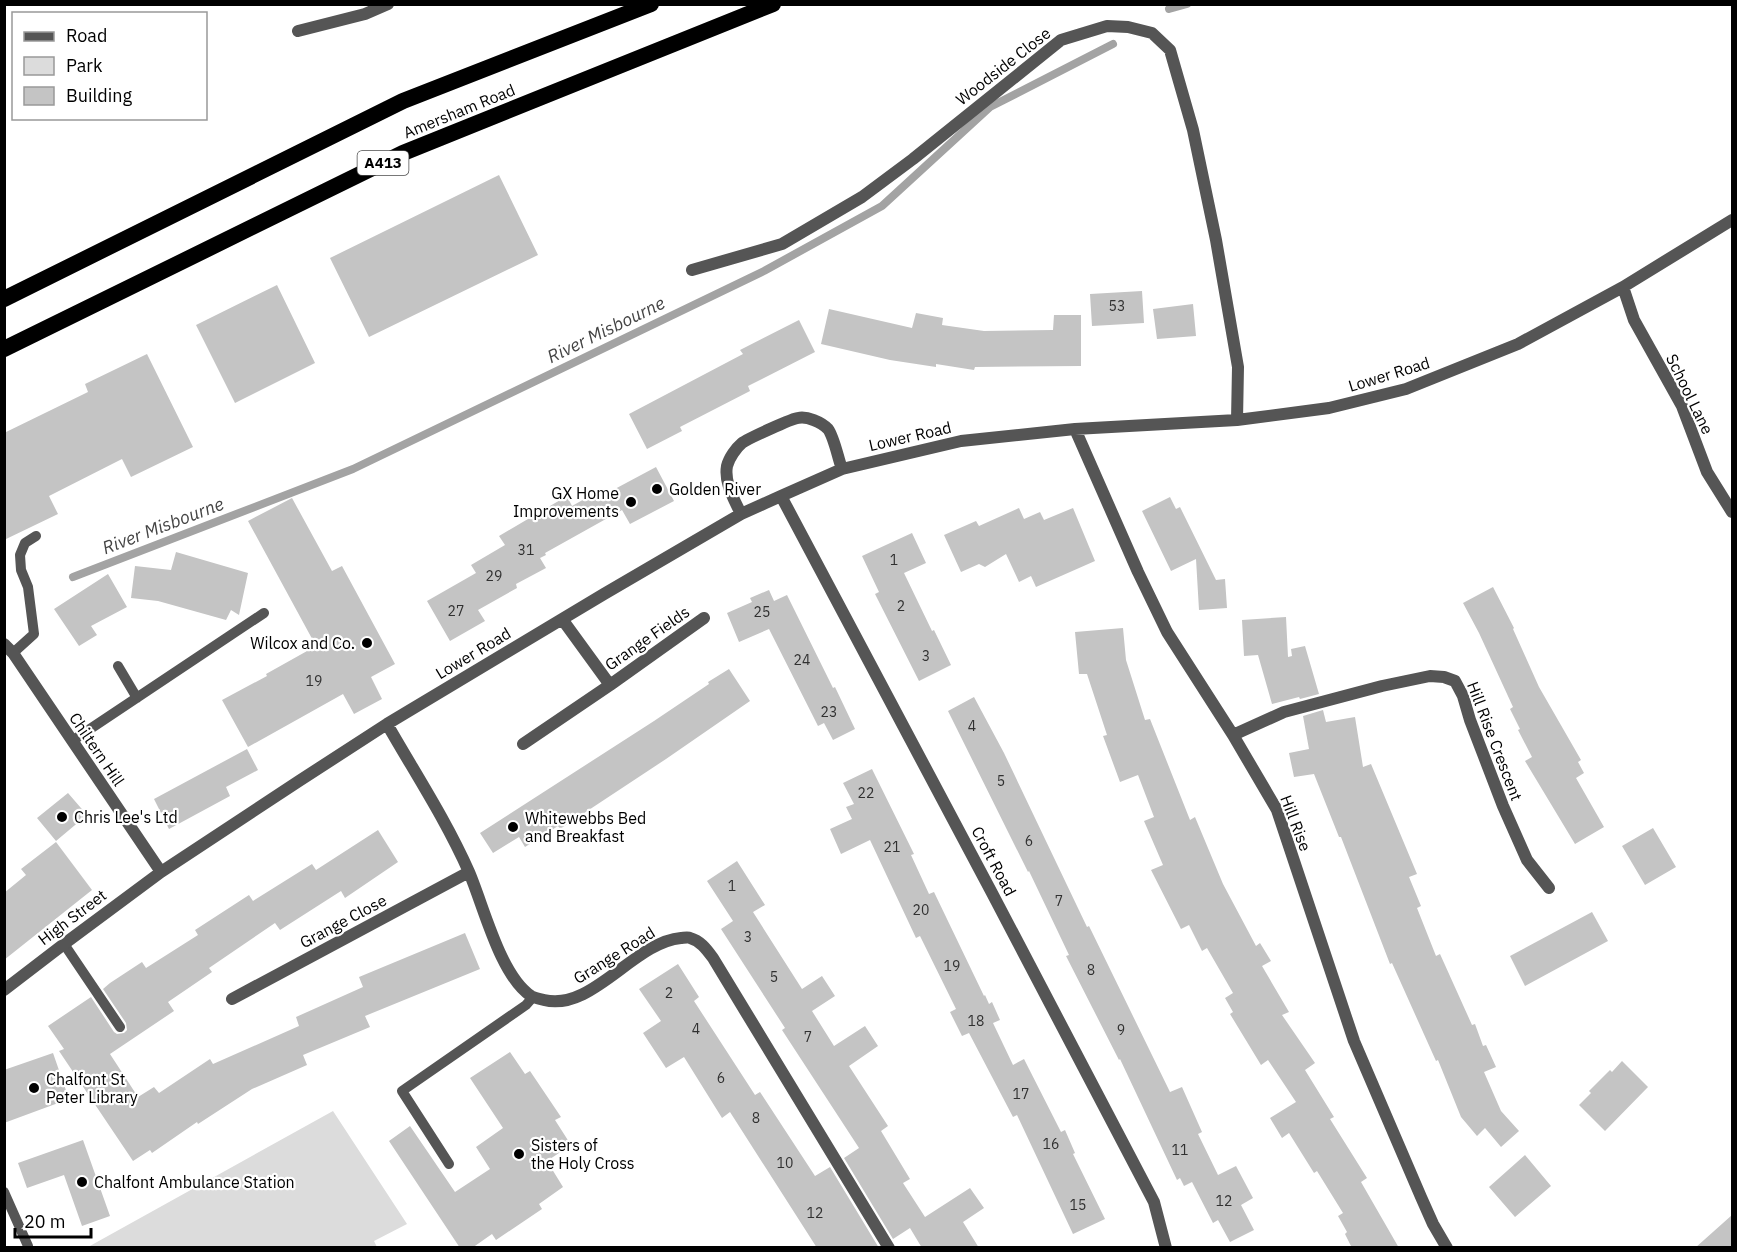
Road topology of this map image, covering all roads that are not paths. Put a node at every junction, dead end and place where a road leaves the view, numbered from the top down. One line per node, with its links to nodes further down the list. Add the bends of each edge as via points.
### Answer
1 (388, 4): 4 (street)
2 (651, 4): 8 (highway, Amersham Road / A413, via 403,101)
3 (773, 4): 9 (highway, Amersham Road / A413, via 403,153)
4 (298, 31)
5 (1732, 220): 7 (street, Lower Road)
6 (692, 270): 10 (street, Woodside Close, via 782,244 862,197 1061,40 1107,26 1152,33 1170,50 1193,130 1238,367)
7 (1623, 287): 10 (street, Lower Road, via 1518,344 1406,389 1329,408); 14 (street, School Lane, via 1634,320 1682,406 1707,472)
8 (4, 299)
9 (4, 349)
10 (1237, 420): 11 (street, Lower Road)
11 (1074, 429): 12 (street, Lower Road, via 961,441); 25 (street, Hill Rise, via 1167,632)
12 (842, 469): 13 (street, Lower Road); 15 (street, via 828,430 820,424 797,418 779,426 742,443 728,464 728,484)
13 (781, 496): 15 (street, Lower Road); 40 (street, Croft Road, via 1154,1202)
14 (1732, 512)
15 (741, 514): 19 (street, Lower Road)
16 (36, 536): 20 (lane, via 25,543 20,555 34,634)
17 (264, 613): 23 (lane)
18 (704, 618): 22 (street, Grange Fields)
19 (562, 619): 22 (street, Grange Fields); 24 (street, Lower Road)
20 (9, 649): 26 (street, Chiltern Hill)
21 (118, 666): 23 (lane)
22 (610, 685): 27 (street, Grange Fields)
23 (137, 698): 26 (lane)
24 (387, 724): 28 (street, Lower Road); 29 (street)
25 (1233, 735): 30 (street, Hill Rise Crescent, via 1284,712 1382,686 1430,676 1455,681 1527,860); 41 (street, Hill Rise, via 1277,810 1353,1041)
26 (72, 741): 28 (street, Chiltern Hill)
27 (523, 744)
28 (161, 872): 31 (street, High Street)
29 (469, 872): 33 (street, via 504,962 516,982); 34 (street, Grange Close)
30 (1549, 888)
31 (64, 944): 32 (street, High Street); 35 (lane)
32 (4, 990)
33 (533, 997): 36 (lane, via 402,1091); 39 (street, Grange Road, via 554,1003 578,998 656,945 673,939 689,937 703,945)
34 (232, 999)
35 (120, 1027)
36 (449, 1164)
37 (4, 1192): 38 (lane)
38 (28, 1246)
39 (889, 1248)
40 (1166, 1248)
41 (1447, 1248)

